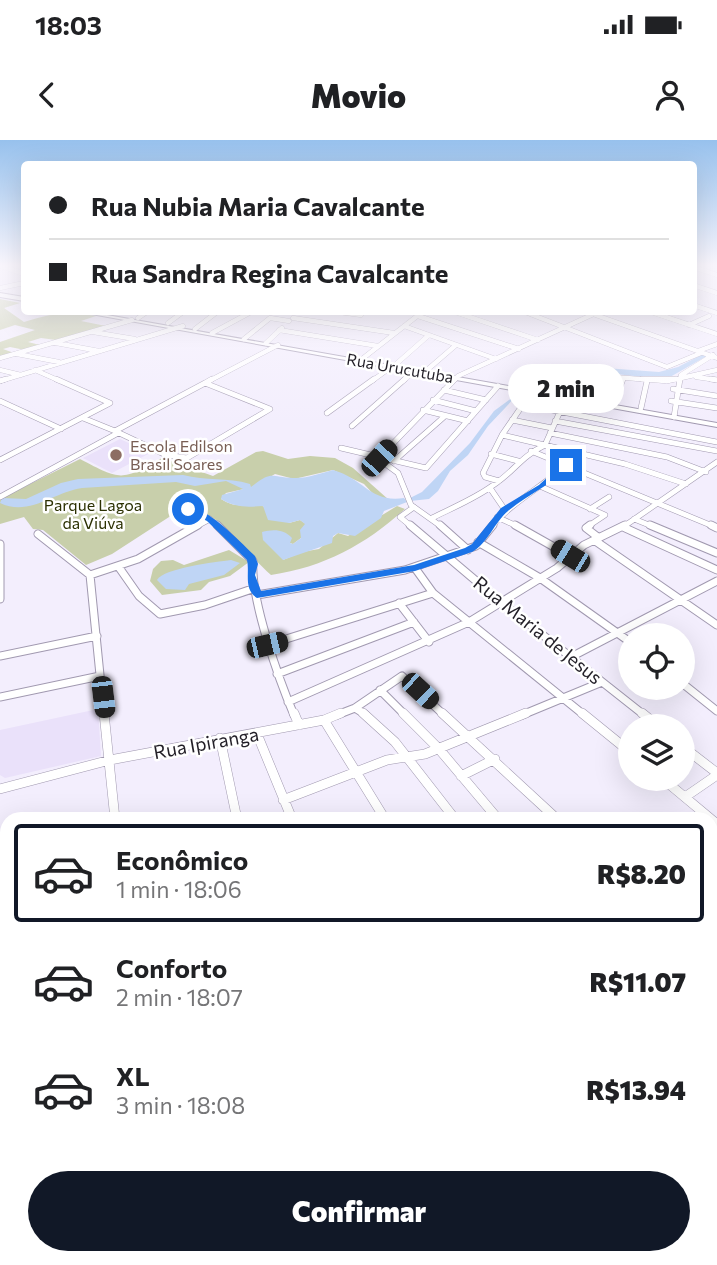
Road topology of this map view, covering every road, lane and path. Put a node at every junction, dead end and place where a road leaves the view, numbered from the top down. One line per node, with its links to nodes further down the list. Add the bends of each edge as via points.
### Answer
1 (174, 318): 18 (street)
2 (209, 318): 25 (street)
3 (239, 318): 28 (street)
4 (269, 318): 32 (street)
5 (280, 318): 17 (street)
6 (357, 318): 22 (street)
7 (414, 318): 23 (street)
8 (430, 318): 19 (street)
9 (450, 318): 19 (street)
10 (477, 318): 34 (street)
11 (542, 318): 24 (street)
12 (582, 318): 24 (street)
13 (609, 318): 43 (street)
14 (670, 318): 20 (street)
15 (703, 318): 20 (street)
16 (135, 319): 18 (street, Rua Urucutuba); 21 (street, Rua Urucutuba); 27 (street)
17 (291, 319): 22 (street); 26 (street)
18 (168, 323): 21 (street, Rua Urucutuba)
19 (443, 324): 41 (street)
20 (689, 325): 30 (street)
21 (180, 327): 25 (street, Rua Urucutuba); 33 (street); 39 (street, Rua Urucutuba)
22 (350, 327): 29 (street)
23 (404, 327): 29 (street); 31 (street)
24 (564, 327): 34 (street); 43 (street, via 667,367)
25 (195, 329): 28 (street, Rua Urucutuba)
26 (279, 330): 36 (street); 40 (street)
27 (90, 331): 33 (street); 35 (street)
28 (212, 333): 32 (street, Rua Urucutuba)
29 (394, 333): 40 (street)
30 (717, 334)
31 (429, 335): 38 (street); 53 (street)
32 (244, 339): 36 (street, Rua Urucutuba)
33 (138, 340): 42 (street)
34 (538, 340): 41 (street)
35 (54, 342): 42 (street); 45 (street)
36 (266, 343): 39 (street, Rua Urucutuba)
37 (717, 344): 43 (street)
38 (456, 345): 51 (street); 56 (street)
39 (276, 346): 46 (street, Rua Urucutuba); 69 (street)
40 (378, 346): 50 (street)
41 (519, 349): 51 (street)
42 (100, 351): 52 (street)
43 (700, 352): 47 (street)
44 (717, 353): 47 (street)
45 (14, 354): 48 (street); 52 (street)
46 (337, 356): 50 (street, Rua Urucutuba); 53 (street, Rua Urucutuba)
47 (710, 356): 49 (street); 64 (street)
48 (0, 358)
49 (717, 358)
50 (362, 359): 53 (street, Rua Urucutuba)
51 (496, 359): 62 (street)
52 (62, 363): 55 (street)
53 (393, 366): 56 (street, Rua Urucutuba); 58 (street, Rua Urucutuba); 89 (street)
54 (0, 370): 59 (street)
55 (35, 370): 59 (street); 92 (street, via 110,403)
56 (427, 370): 62 (street, Rua Urucutuba)
57 (717, 370): 61 (street)
58 (414, 371): 62 (street, Rua Urucutuba); 96 (street)
59 (22, 375): 67 (street)
60 (597, 376): 63 (street); 70 (street, via 586,376); 72 (street)
61 (690, 376): 64 (street); 65 (street)
62 (457, 377): 71 (street, Rua Urucutuba); 73 (street); 76 (street, Rua Urucutuba)
63 (623, 379): 68 (street); 83 (street)
64 (677, 379): 68 (street); 74 (street)
65 (708, 379): 66 (street); 75 (street)
66 (717, 380)
67 (0, 381)
68 (647, 381): 84 (street)
69 (205, 383): 99 (street); 99 (street, via 270,409 184,459)
70 (575, 384): 72 (street); 76 (street)
71 (498, 386): 76 (street, Rua Urucutuba); 80 (street)
72 (594, 387): 78 (street)
73 (444, 390): 79 (street); 80 (street)
74 (676, 390): 75 (street); 82 (street)
75 (706, 394): 77 (street)
76 (565, 396): 78 (street, Rua Urucutuba); 87 (street); 90 (street, Rua Urucutuba)
77 (717, 396)
78 (589, 399): 83 (street, Rua Urucutuba)
79 (433, 400): 86 (street); 88 (street)
80 (486, 400): 88 (street)
81 (0, 401): 98 (street)
82 (674, 401): 85 (street); 90 (street)
83 (614, 403): 84 (street, Rua Urucutuba)
84 (641, 408): 90 (street, Rua Urucutuba)
85 (717, 408)
86 (423, 410): 91 (street); 107 (street)
87 (560, 410): 93 (street, via 523,406); 97 (street); 101 (street)
88 (476, 411): 94 (street)
89 (327, 413)
90 (671, 415): 95 (street, Rua Urucutuba)
91 (445, 416): 94 (street); 109 (street)
92 (83, 418): 98 (street); 99 (street)
93 (512, 420): 97 (street); 100 (street)
94 (468, 421): 109 (street, via 425,468)
95 (717, 424)
96 (352, 426)
97 (552, 427): 102 (street); 105 (street); 113 (street)
98 (61, 429): 108 (street)
99 (116, 432): 118 (street)
100 (502, 435): 102 (street); 106 (street)
101 (717, 442)
102 (545, 445): 104 (street); 115 (street)
103 (341, 448): 107 (street)
104 (531, 451): 110 (street); 112 (street)
105 (717, 451)
106 (491, 454): 110 (street); 114 (street, via 483,473)
107 (379, 458): 109 (street); 121 (street, via 398,473)
108 (0, 460)
109 (394, 461)
110 (518, 461): 114 (street)
111 (717, 462): 113 (street)
112 (566, 465): 116 (street); 120 (street)
113 (706, 472): 115 (street)
114 (499, 481): 117 (street)
115 (686, 484): 120 (street)
116 (542, 487): 123 (street); 124 (street)
117 (490, 488): 124 (street); 125 (street)
118 (0, 497)
119 (609, 497): 123 (street)
120 (655, 503): 128 (street); 130 (street)
121 (414, 508): 125 (street); 138 (street, Rua Maria de Jesus, via 400,517)
122 (188, 509): 127 (street)
123 (590, 509): 132 (street, via 605,515 586,528)
124 (505, 510): 126 (street)
125 (432, 517): 135 (street)
126 (498, 517): 133 (street); 137 (street)
127 (210, 519): 140 (street); 146 (street, via 253,561 250,575)
128 (634, 519): 129 (street); 136 (street)
129 (623, 527): 132 (street); 142 (street)
130 (717, 528)
131 (38, 534): 143 (street)
132 (597, 539): 137 (street); 149 (street)
133 (478, 542): 135 (street); 144 (street)
134 (0, 544): 139 (street)
135 (468, 550): 138 (street)
136 (717, 552)
137 (570, 556): 144 (street)
138 (449, 558): 141 (street); 150 (street, Rua Maria de Jesus)
139 (1, 563): 148 (street)
140 (118, 566): 143 (street); 146 (street, via 139,596 160,614)
141 (415, 568): 146 (street); 147 (street)
142 (717, 570)
143 (90, 575): 157 (street)
144 (540, 578): 150 (street); 156 (street)
145 (717, 581): 149 (street)
146 (256, 592): 159 (street)
147 (433, 593): 151 (street); 153 (street)
148 (0, 599)
149 (682, 600): 154 (street); 155 (street)
150 (501, 602): 153 (street); 161 (street, Rua Maria de Jesus)
151 (398, 603): 152 (street); 159 (street)
152 (414, 622): 158 (street); 162 (street)
153 (469, 622): 158 (street); 168 (street)
154 (636, 623)
155 (717, 625)
156 (618, 632): 161 (street)
157 (97, 636): 160 (street); 163 (street)
158 (429, 642): 169 (street)
159 (267, 645): 162 (street)
160 (0, 656)
161 (571, 657): 164 (street, Rua Maria de Jesus)
162 (277, 674): 169 (street)
163 (100, 676): 167 (street); 183 (street)
164 (603, 682): 168 (street); 172 (street, Rua Maria de Jesus)
165 (380, 690): 170 (street, Rua Ipiranga); 176 (street, Rua Ipiranga, via 402,676); 179 (street)
166 (695, 693): 171 (street)
167 (0, 697)
168 (563, 699): 176 (street); 178 (street)
169 (288, 702): 174 (street)
170 (355, 708): 173 (street, Rua Ipiranga); 180 (street)
171 (717, 711)
172 (643, 714)
173 (324, 720): 174 (street, Rua Ipiranga); 184 (street)
174 (299, 725): 175 (street, Rua Ipiranga)
175 (257, 734): 177 (street, Rua Ipiranga); 190 (street)
176 (469, 736): 179 (street); 182 (street)
177 (220, 738): 183 (street, Rua Ipiranga); 192 (street)
178 (618, 743)
179 (439, 749): 180 (street); 186 (street)
180 (406, 756): 184 (street); 195 (street)
181 (695, 756): 185 (street)
182 (495, 759): 186 (street); 197 (street)
183 (110, 760): 187 (street, Rua Ipiranga); 191 (street)
184 (357, 772): 190 (street); 194 (street)
185 (717, 774): 189 (street)
186 (461, 776): 196 (street)
187 (0, 789)
188 (678, 791): 189 (street)
189 (685, 797): 198 (street)
190 (283, 800): 193 (street)
191 (115, 812)
192 (236, 812)
193 (289, 812)
194 (381, 812)
195 (450, 812)
196 (492, 812)
197 (550, 812)
198 (703, 812)

